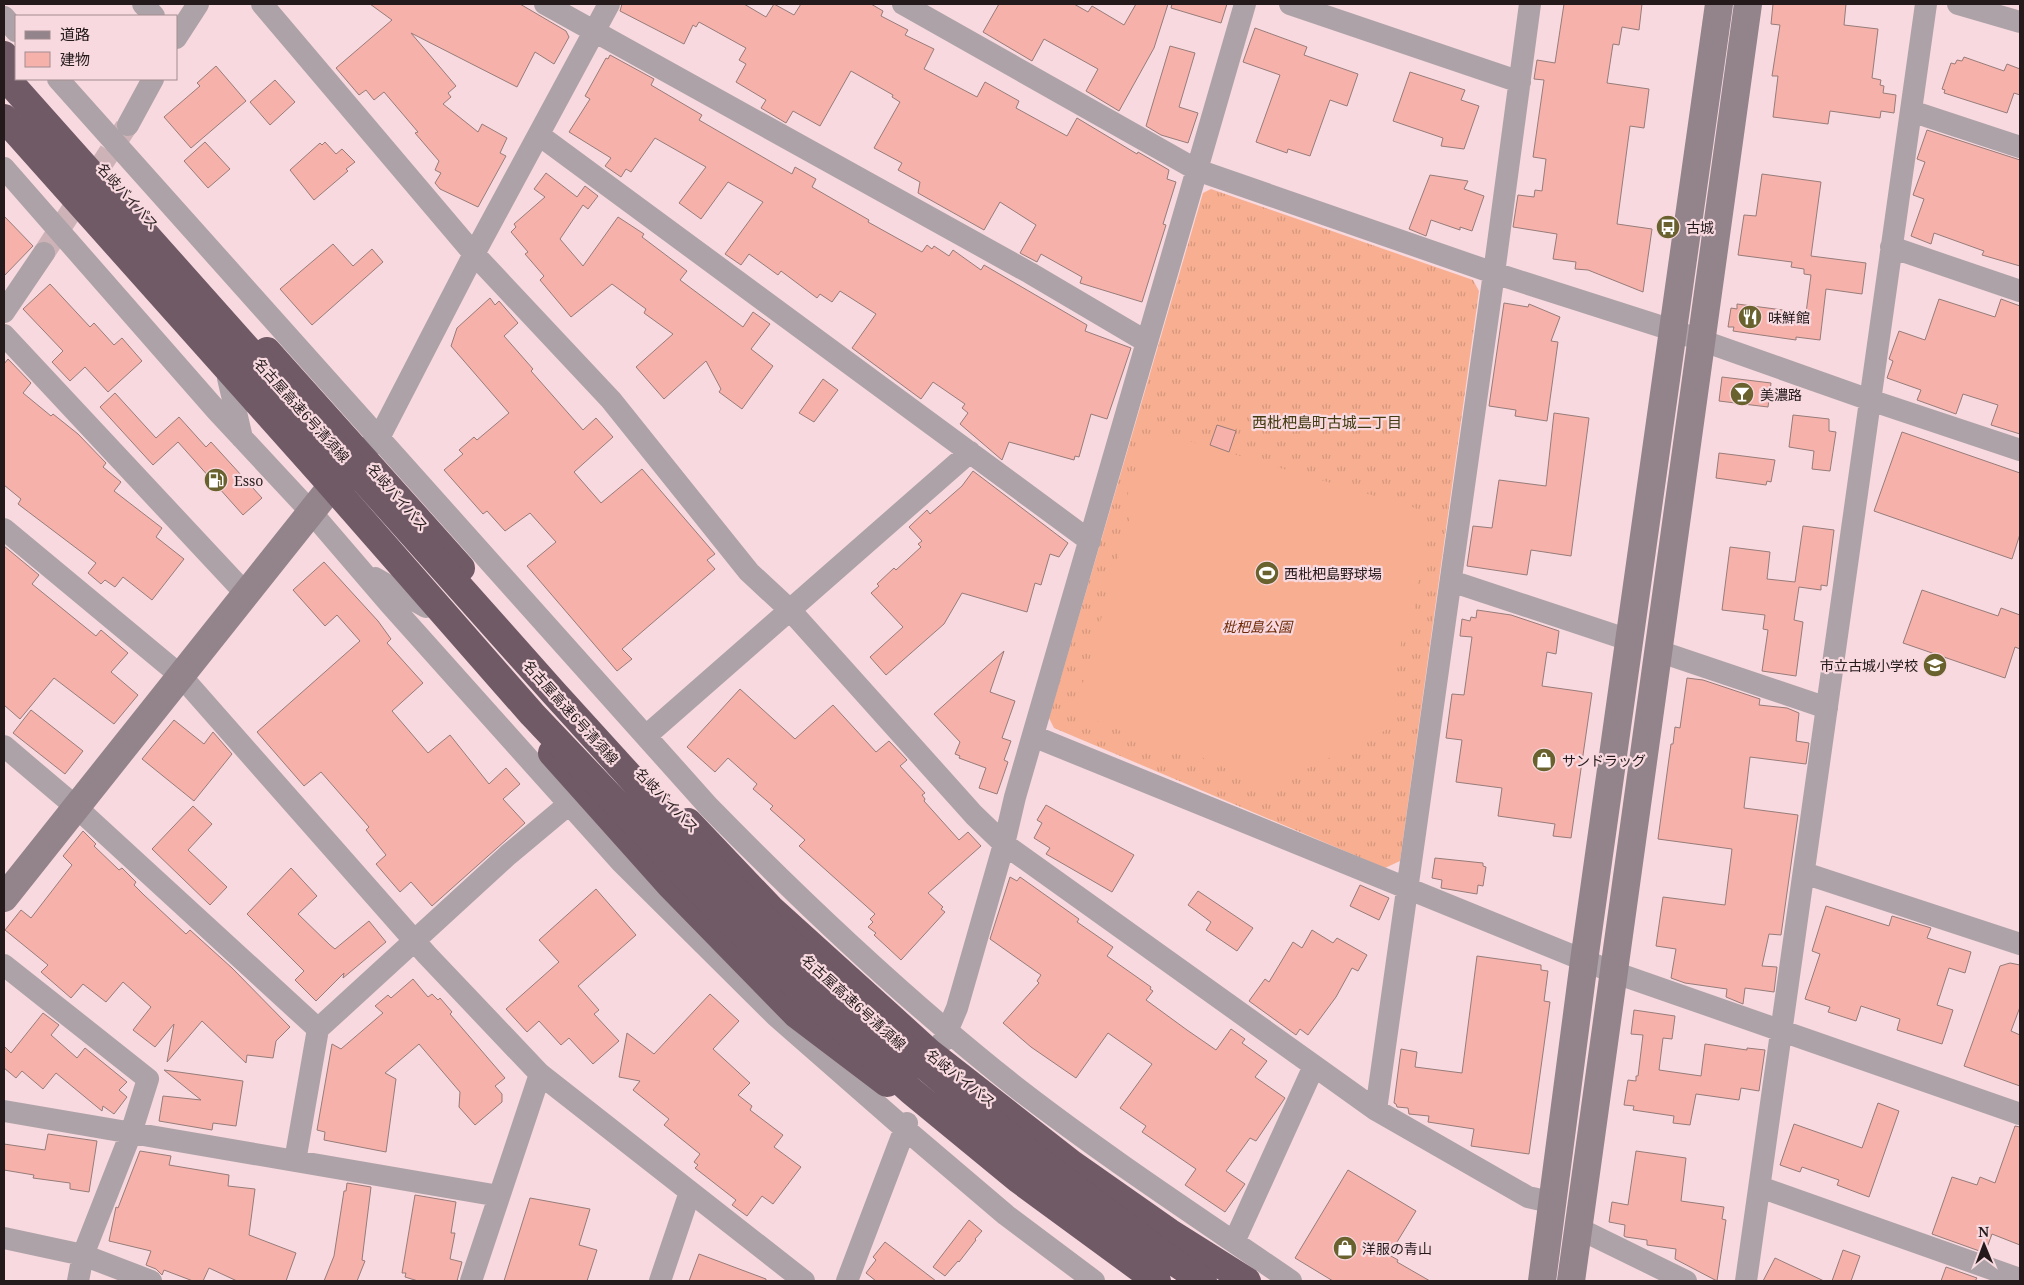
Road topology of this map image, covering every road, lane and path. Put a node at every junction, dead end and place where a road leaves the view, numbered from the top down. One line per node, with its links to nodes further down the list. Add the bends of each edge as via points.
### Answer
1 (143, 4): 14 (street)
2 (198, 4): 19 (street)
3 (262, 4): 37 (street)
4 (545, 4): 18 (street)
5 (609, 4): 18 (street)
6 (903, 4): 34 (street)
7 (1245, 4): 34 (street)
8 (1290, 4): 26 (street)
9 (1530, 4): 26 (street)
10 (1719, 4): 41 (street)
11 (1748, 4): 43 (street)
12 (1926, 4): 27 (street)
13 (1958, 4): 16 (street)
14 (153, 15)
15 (4, 17): 17 (street)
16 (2020, 22)
17 (15, 30)
18 (594, 32): 31 (street); 44 (street, via 1030,273)
19 (178, 35)
20 (4, 55): 21 (highway)
21 (15, 68)
22 (4, 76): 106 (highway, 名古屋高速6号清須線, bridge, via 714,870 816,969 925,1066 1035,1158)
23 (25, 80): 48 (highway, 名岐バイパス)
24 (59, 80): 48 (street)
25 (153, 80): 29 (street)
26 (1520, 82): 38 (street)
27 (1911, 111): 32 (street); 35 (street)
28 (4, 118): 105 (highway, 名古屋高速6号清須線, bridge, via 532,714 691,882 798,988 911,1091 1018,1179)
29 (128, 124)
30 (4, 131): 45 (highway)
31 (539, 135): 37 (street); 50 (street)
32 (2020, 147)
33 (4, 168): 47 (street)
34 (1197, 170): 38 (street); 44 (street)
35 (1891, 247): 39 (street); 46 (street)
36 (44, 252): 40 (street)
37 (474, 254): 48 (street); 58 (street, via 611,400 749,572)
38 (1494, 272): 41 (street); 55 (street)
39 (2020, 291)
40 (4, 312)
41 (1672, 330): 43 (street); 59 (street)
42 (4, 335): 56 (street)
43 (1702, 340): 46 (street); 60 (street)
44 (1148, 342): 53 (street)
45 (228, 378): 47 (street); 51 (highway)
46 (1870, 400): 49 (street); 62 (street)
47 (243, 439): 51 (street)
48 (370, 446): 63 (street); 107 (highway, 名岐バイパス, via 623,753 770,908 930,1053 1072,1164 1169,1232)
49 (2020, 450)
50 (970, 452): 53 (street); 58 (street)
51 (319, 502): 54 (street); 56 (street); 57 (highway)
52 (4, 529): 61 (street)
53 (1090, 541): 64 (street)
54 (360, 570): 57 (street); 66 (street)
55 (1451, 581): 59 (street); 70 (street)
56 (246, 594): 61 (street)
57 (426, 607): 104 (highway, via 670,885 796,1014)
58 (790, 610): 63 (street); 68 (street, via 967,808)
59 (1629, 640): 74 (street)
60 (1658, 651): 62 (street); 76 (street)
61 (181, 676): 67 (street); 72 (street)
62 (1827, 708): 69 (street)
63 (646, 736): 79 (street, via 784,884)
64 (1033, 736): 68 (street); 70 (street)
65 (4, 746): 67 (street)
66 (569, 804): 72 (street, via 508,854); 85 (street, via 621,862 776,1016)
67 (76, 808): 71 (street); 77 (street)
68 (1004, 844): 79 (street, via 957,1008); 80 (street)
69 (1804, 873): 73 (street); 78 (street)
70 (1407, 889): 74 (street); 82 (street)
71 (4, 898)
72 (414, 940): 77 (street); 81 (street)
73 (2020, 944)
74 (1584, 961): 76 (street); 91 (street)
75 (4, 965): 86 (street, via 148,1079)
76 (1613, 972): 78 (street); 92 (street)
77 (318, 1029): 87 (street)
78 (1782, 1031): 84 (street); 88 (street)
79 (945, 1036): 94 (street)
80 (1314, 1066): 82 (street); 94 (street)
81 (540, 1074): 89 (street); 90 (street)
82 (1376, 1110): 91 (street, via 1528,1197)
83 (4, 1111): 86 (street)
84 (2020, 1114)
85 (906, 1126): 102 (street); 103 (street, via 1006,1215)
86 (131, 1133): 87 (street); 95 (street)
87 (295, 1161): 90 (street)
88 (1760, 1187): 96 (street); 112 (street)
89 (690, 1192): 100 (street); 101 (street)
90 (499, 1196): 99 (street)
91 (1554, 1203): 109 (street)
92 (1578, 1228): 110 (street); 111 (street)
93 (4, 1238): 95 (street)
94 (1234, 1242): 108 (street)
95 (83, 1255): 97 (street); 98 (street)
96 (2020, 1279)
97 (78, 1281)
98 (151, 1281)
99 (471, 1281)
100 (660, 1281)
101 (804, 1281)
102 (847, 1281)
103 (1094, 1281)
104 (1137, 1281)
105 (1156, 1281)
106 (1203, 1281)
107 (1247, 1281)
108 (1291, 1281)
109 (1542, 1281)
110 (1571, 1281)
111 (1686, 1281)
112 (1746, 1281)

